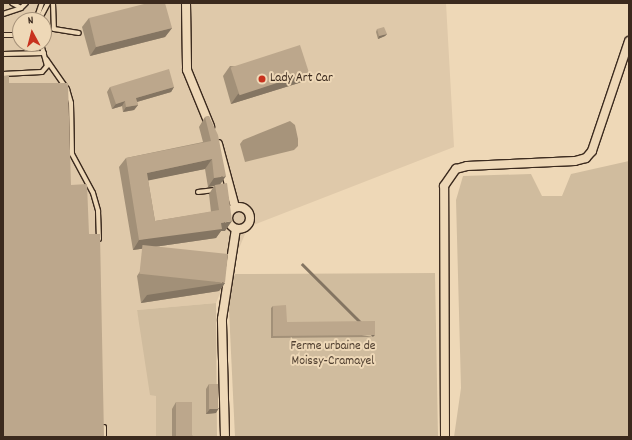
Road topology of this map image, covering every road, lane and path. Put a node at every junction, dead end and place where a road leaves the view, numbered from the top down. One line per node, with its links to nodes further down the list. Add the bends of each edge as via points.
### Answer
1 (12, 3): 6 (lane)
2 (26, 3): 6 (lane)
3 (48, 3): 7 (lane)
4 (53, 3): 9 (lane, via 54,29)
5 (186, 3): 15 (street, via 187,70 222,154)
6 (21, 8): 8 (lane)
7 (42, 12)
8 (3, 14)
9 (79, 33)
10 (629, 41): 23 (street, via 592,151 586,158 575,161 467,166 456,169 444,186)
11 (44, 53): 12 (lane); 13 (lane)
12 (3, 54)
13 (46, 59): 14 (lane, via 47,66 38,74); 19 (lane, via 60,76 69,96 72,154 93,193 98,211)
14 (3, 74)
15 (225, 189): 16 (lane); 17 (street)
16 (198, 192)
17 (235, 207): 18 (street, via 228,214 228,220); 18 (street, via 246,209 250,219 245,227)
18 (236, 229): 22 (street, via 222,319)
19 (99, 242)
20 (104, 421): 21 (lane)
21 (104, 437)
22 (225, 437)
23 (445, 437)

